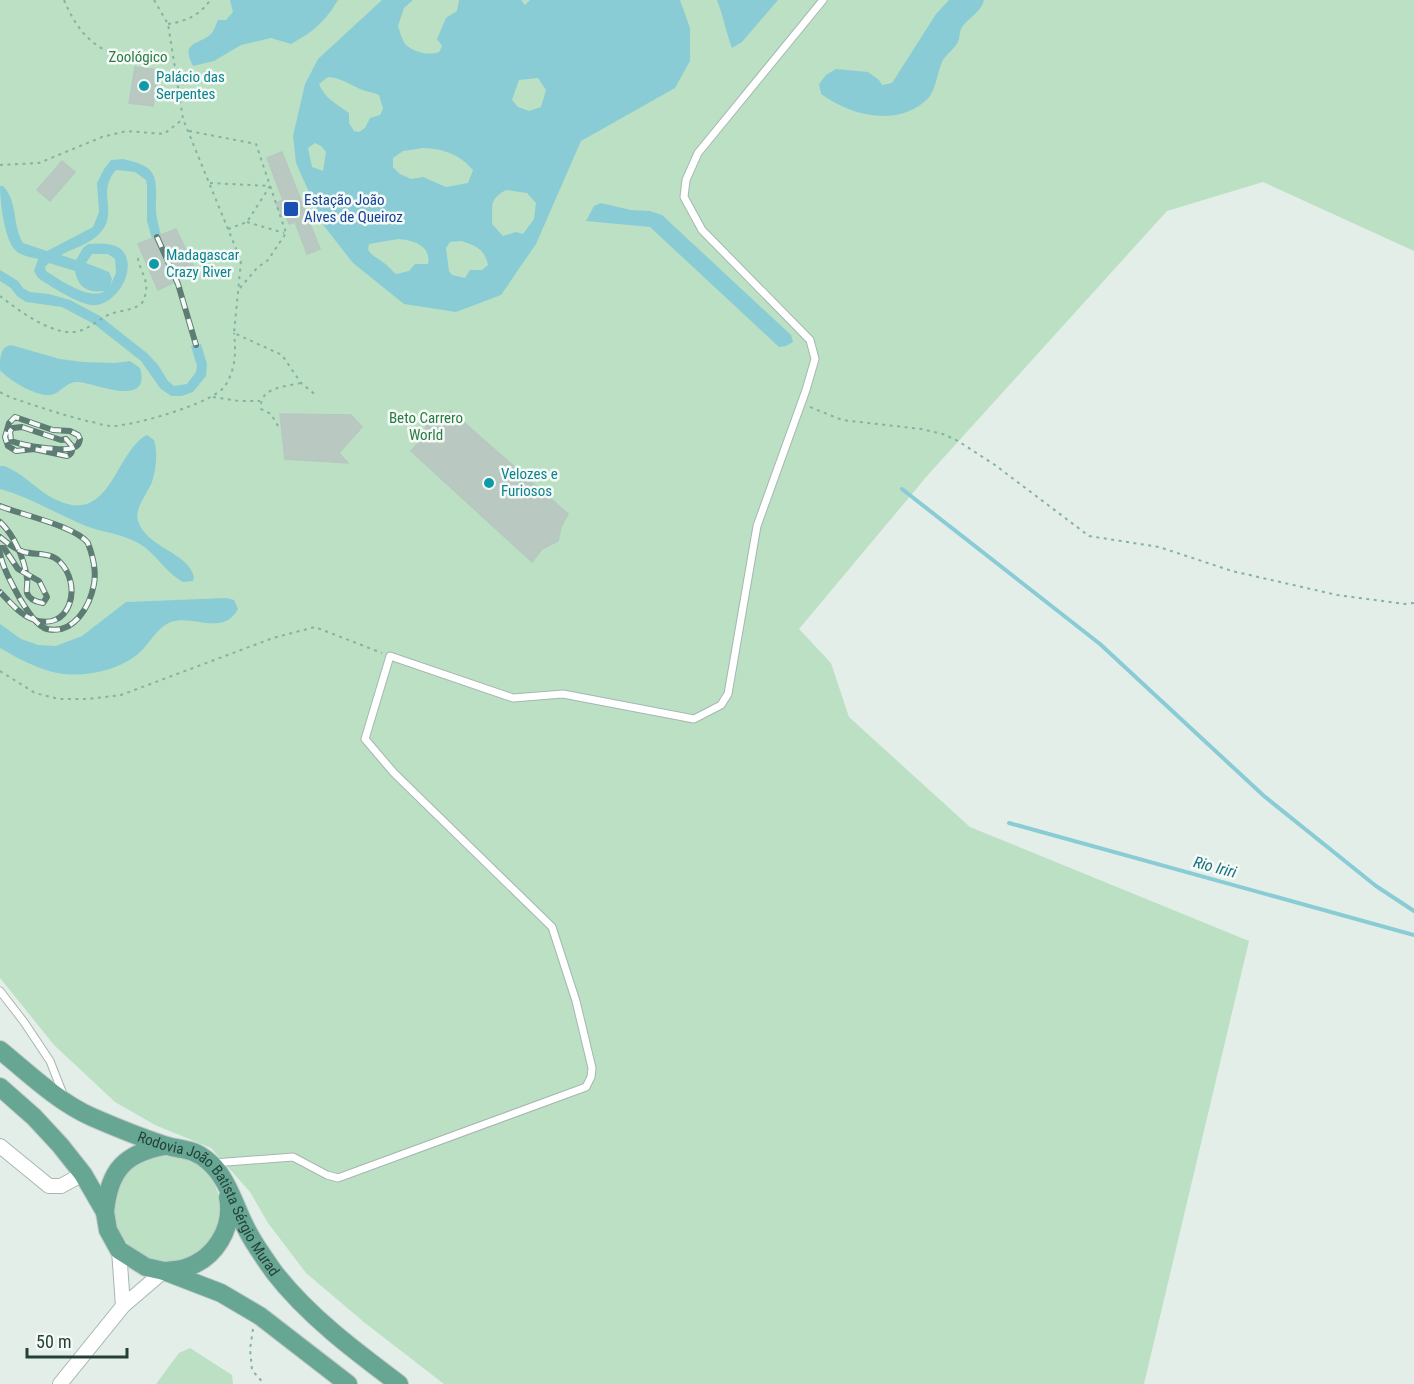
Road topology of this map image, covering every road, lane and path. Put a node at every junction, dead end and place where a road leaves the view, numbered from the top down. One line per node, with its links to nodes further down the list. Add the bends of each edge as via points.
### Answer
1 (64, 0): 6 (path, via 84,36 101,48 135,58)
2 (154, 0): 5 (path)
3 (210, 0): 5 (path, via 183,22)
4 (823, 0): 24 (lane, via 698,153 686,180 684,197 702,230 810,340 815,359)
5 (168, 24): 6 (path)
6 (172, 53): 7 (path)
7 (183, 120): 8 (path); 9 (path, via 164,134 127,131 39,163)
8 (188, 131): 10 (path); 11 (path, via 256,144)
9 (0, 165)
10 (210, 183): 11 (path); 13 (path)
11 (270, 186): 12 (path); 14 (path)
12 (247, 222): 13 (path); 14 (path)
13 (228, 229): 16 (path, via 241,261)
14 (286, 233): 16 (path, via 268,260)
15 (140, 254): 17 (path, via 138,259 147,286 142,303 109,314 80,331 62,332)
16 (238, 290): 18 (path)
17 (0, 296)
18 (234, 333): 19 (path, via 282,355); 22 (path, via 232,371 224,388)
19 (301, 382): 21 (path); 23 (path, via 268,391)
20 (0, 392): 22 (path, via 47,411 110,426 147,421)
21 (317, 396)
22 (213, 397): 23 (path)
23 (260, 401): 25 (path, via 261,409 271,414)
24 (801, 403): 26 (path, via 842,420 943,434 995,465 1089,536 1159,547 1232,571 1337,596); 27 (lane, via 757,526 728,694 721,705 694,719 563,694 513,698)
25 (278, 426)
26 (1414, 603)
27 (390, 656): 28 (path, via 315,627 273,638 121,695 58,699 35,693); 35 (lane, via 365,739 394,774 552,927 576,1002 591,1077 586,1087 338,1178 294,1157)
28 (0, 671)
29 (0, 991): 32 (lane, via 50,1061)
30 (0, 1050): 32 (main road, Rodovia João Batista Sérgio Murad)
31 (0, 1087): 36 (main road, via 47,1131)
32 (66, 1102): 34 (main road, Rodovia João Batista Sérgio Murad, via 88,1115)
33 (0, 1146): 36 (street, via 43,1183 55,1188)
34 (166, 1146): 35 (main road, Rodovia João Batista Sérgio Murad, via 198,1154); 38 (main road, via 146,1149 128,1159 106,1192)
35 (211, 1164): 37 (main road, Rodovia João Batista Sérgio Murad)
36 (83, 1174): 38 (main road)
37 (226, 1187): 40 (main road, via 229,1217 218,1245 203,1260 185,1269); 46 (main road, Rodovia João Batista Sérgio Murad, via 248,1232 275,1273 314,1315)
38 (105, 1212): 39 (main road, via 108,1230)
39 (119, 1250): 40 (main road, via 147,1267); 41 (street)
40 (164, 1271): 41 (street); 42 (main road, via 221,1293)
41 (123, 1306): 43 (street)
42 (260, 1316): 44 (path, via 253,1329 251,1360 252,1370); 45 (main road)
43 (60, 1384)
44 (264, 1384)
45 (348, 1384)
46 (399, 1384)

